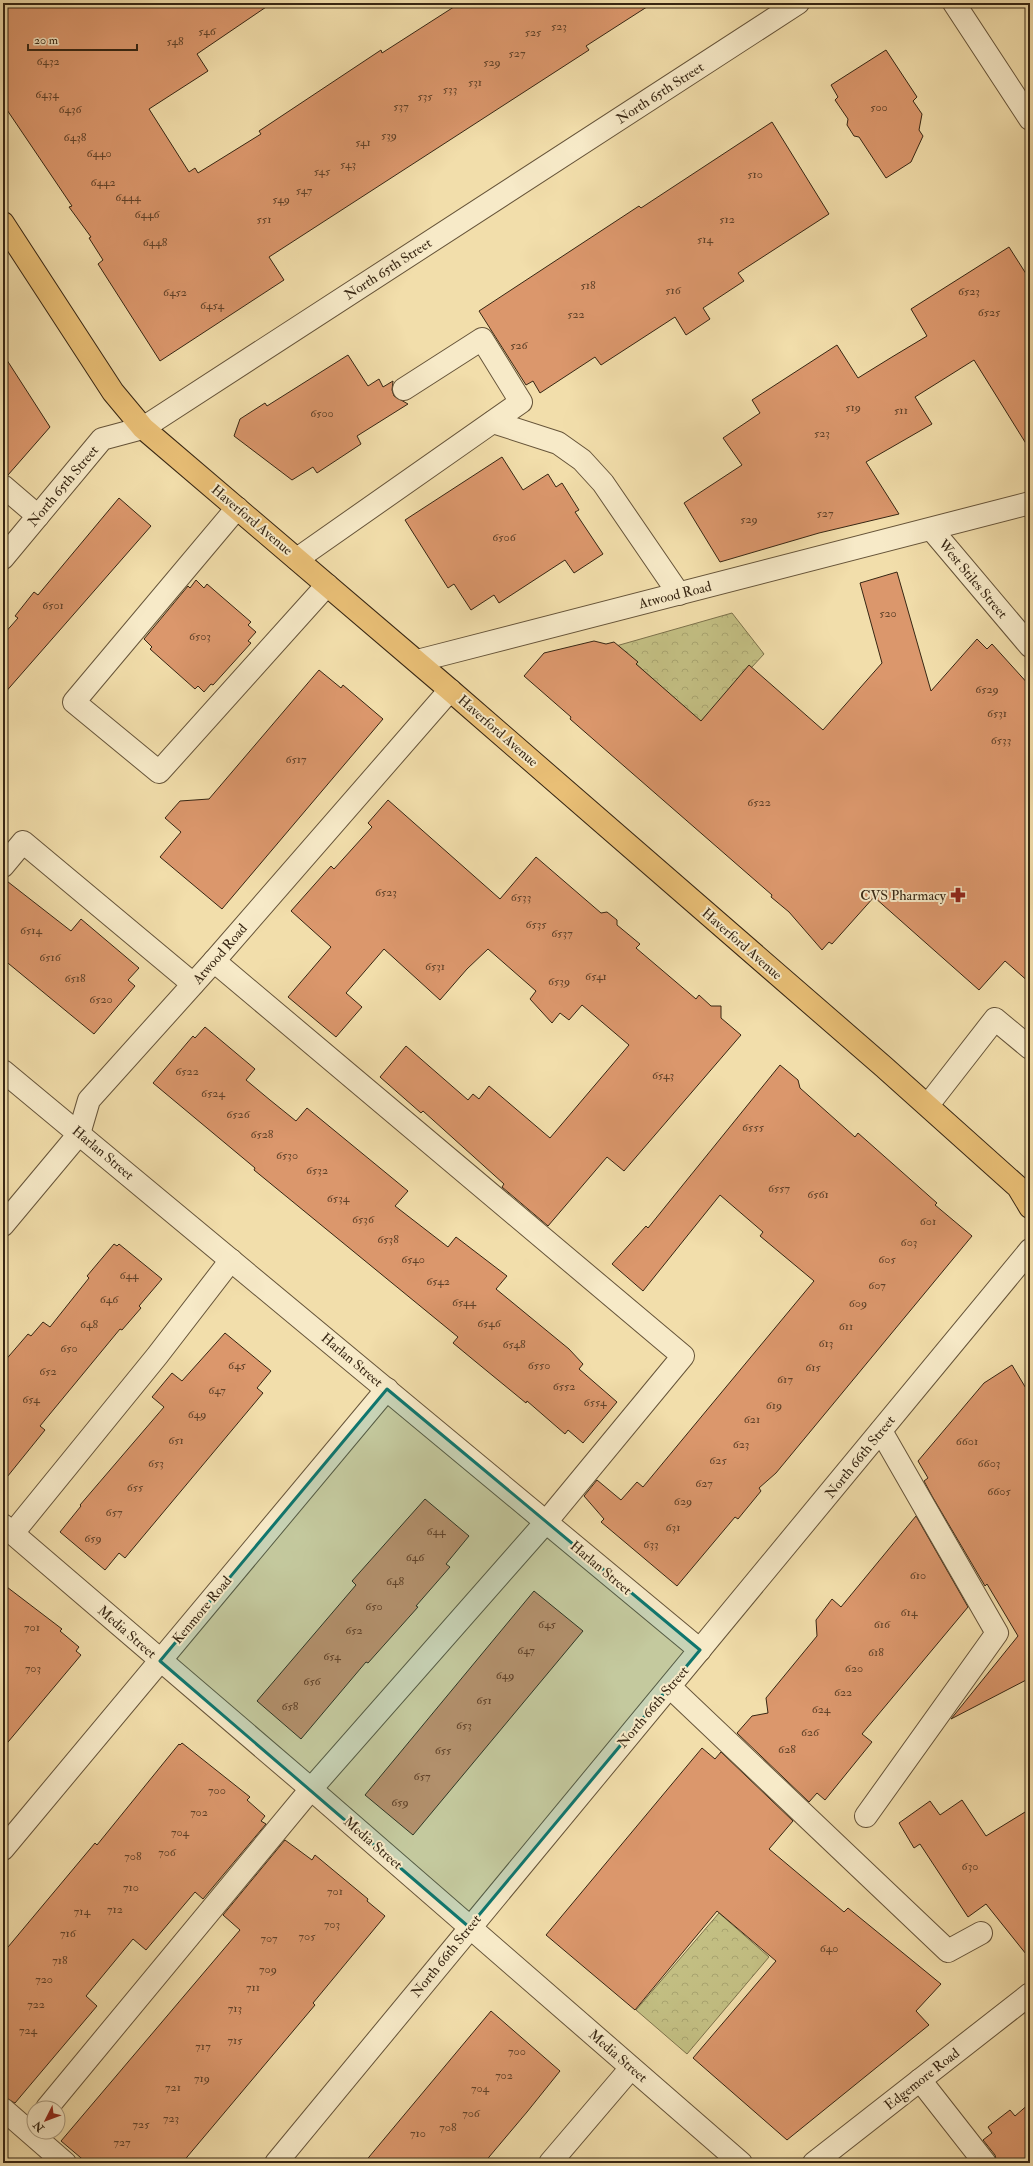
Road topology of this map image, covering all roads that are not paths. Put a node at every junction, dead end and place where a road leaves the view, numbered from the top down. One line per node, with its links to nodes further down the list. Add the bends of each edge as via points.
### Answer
1 (798, 3): 7 (street, North 65th Street)
2 (954, 3): 3 (street)
3 (1030, 120)
4 (3, 223): 7 (main road, Haverford Avenue, via 113,392)
5 (404, 389): 6 (street, via 482,339 521,402)
6 (493, 422): 14 (street); 16 (street, via 558,444 582,460 603,483)
7 (143, 428): 10 (main road, Haverford Avenue); 11 (street, North 65th Street, via 102,439)
8 (3, 486): 11 (street)
9 (1030, 504): 12 (street, Atwood Road)
10 (237, 508): 14 (main road, Haverford Avenue); 15 (street, via 74,702 159,772)
11 (38, 516): 13 (street, North 65th Street)
12 (932, 530): 16 (street, Atwood Road); 17 (street, West Stiles Street)
13 (3, 558)
14 (297, 559): 15 (main road, Haverford Avenue)
15 (327, 585): 18 (main road, Haverford Avenue)
16 (679, 594): 18 (street, Atwood Road)
17 (1030, 646)
18 (417, 661): 19 (main road, Haverford Avenue)
19 (450, 690): 21 (street, Atwood Road); 25 (main road, Haverford Avenue)
20 (3, 866): 22 (street, via 23,842)
21 (214, 961): 22 (street, Atwood Road); 33 (street, via 683,1356)
22 (193, 984): 26 (street, Atwood Road, via 89,1100)
23 (1030, 1048): 25 (street, via 995,1019)
24 (3, 1071): 26 (street, Harlan Street)
25 (928, 1105): 27 (main road, Haverford Avenue, via 1018,1188)
26 (79, 1134): 28 (street, Atwood Road); 30 (street, Harlan Street)
27 (1030, 1207)
28 (3, 1225)
29 (1030, 1250): 32 (street, North 66th Street)
30 (231, 1260): 31 (street, Harlan Street); 34 (street, via 157,1356)
31 (387, 1389): 33 (street, Harlan Street); 36 (street, Kenmore Road)
32 (881, 1431): 35 (street, North 66th Street); 39 (street, via 997,1633)
33 (546, 1522): 35 (street, Harlan Street); 38 (street)
34 (6, 1528): 36 (street, Media Street)
35 (700, 1650): 37 (street, North 66th Street)
36 (160, 1661): 38 (street, Media Street); 40 (street, Kenmore Road)
37 (670, 1687): 41 (street, North 66th Street); 42 (street, via 948,1951)
38 (311, 1789): 41 (street, Media Street); 46 (street)
39 (866, 1816)
40 (3, 1849)
41 (469, 1927): 44 (street, Media Street); 51 (street, North 66th Street)
42 (981, 1933)
43 (1030, 1994): 45 (street, Edgemore Road)
44 (631, 2068): 52 (street); 53 (street, Media Street)
45 (920, 2080): 54 (street, Edgemore Road); 55 (street)
46 (54, 2100)
47 (3, 2109): 48 (street)
48 (26, 2124)
49 (43, 2140): 50 (street)
50 (65, 2163)
51 (276, 2163)
52 (550, 2163)
53 (741, 2163)
54 (814, 2163)
55 (985, 2163)

